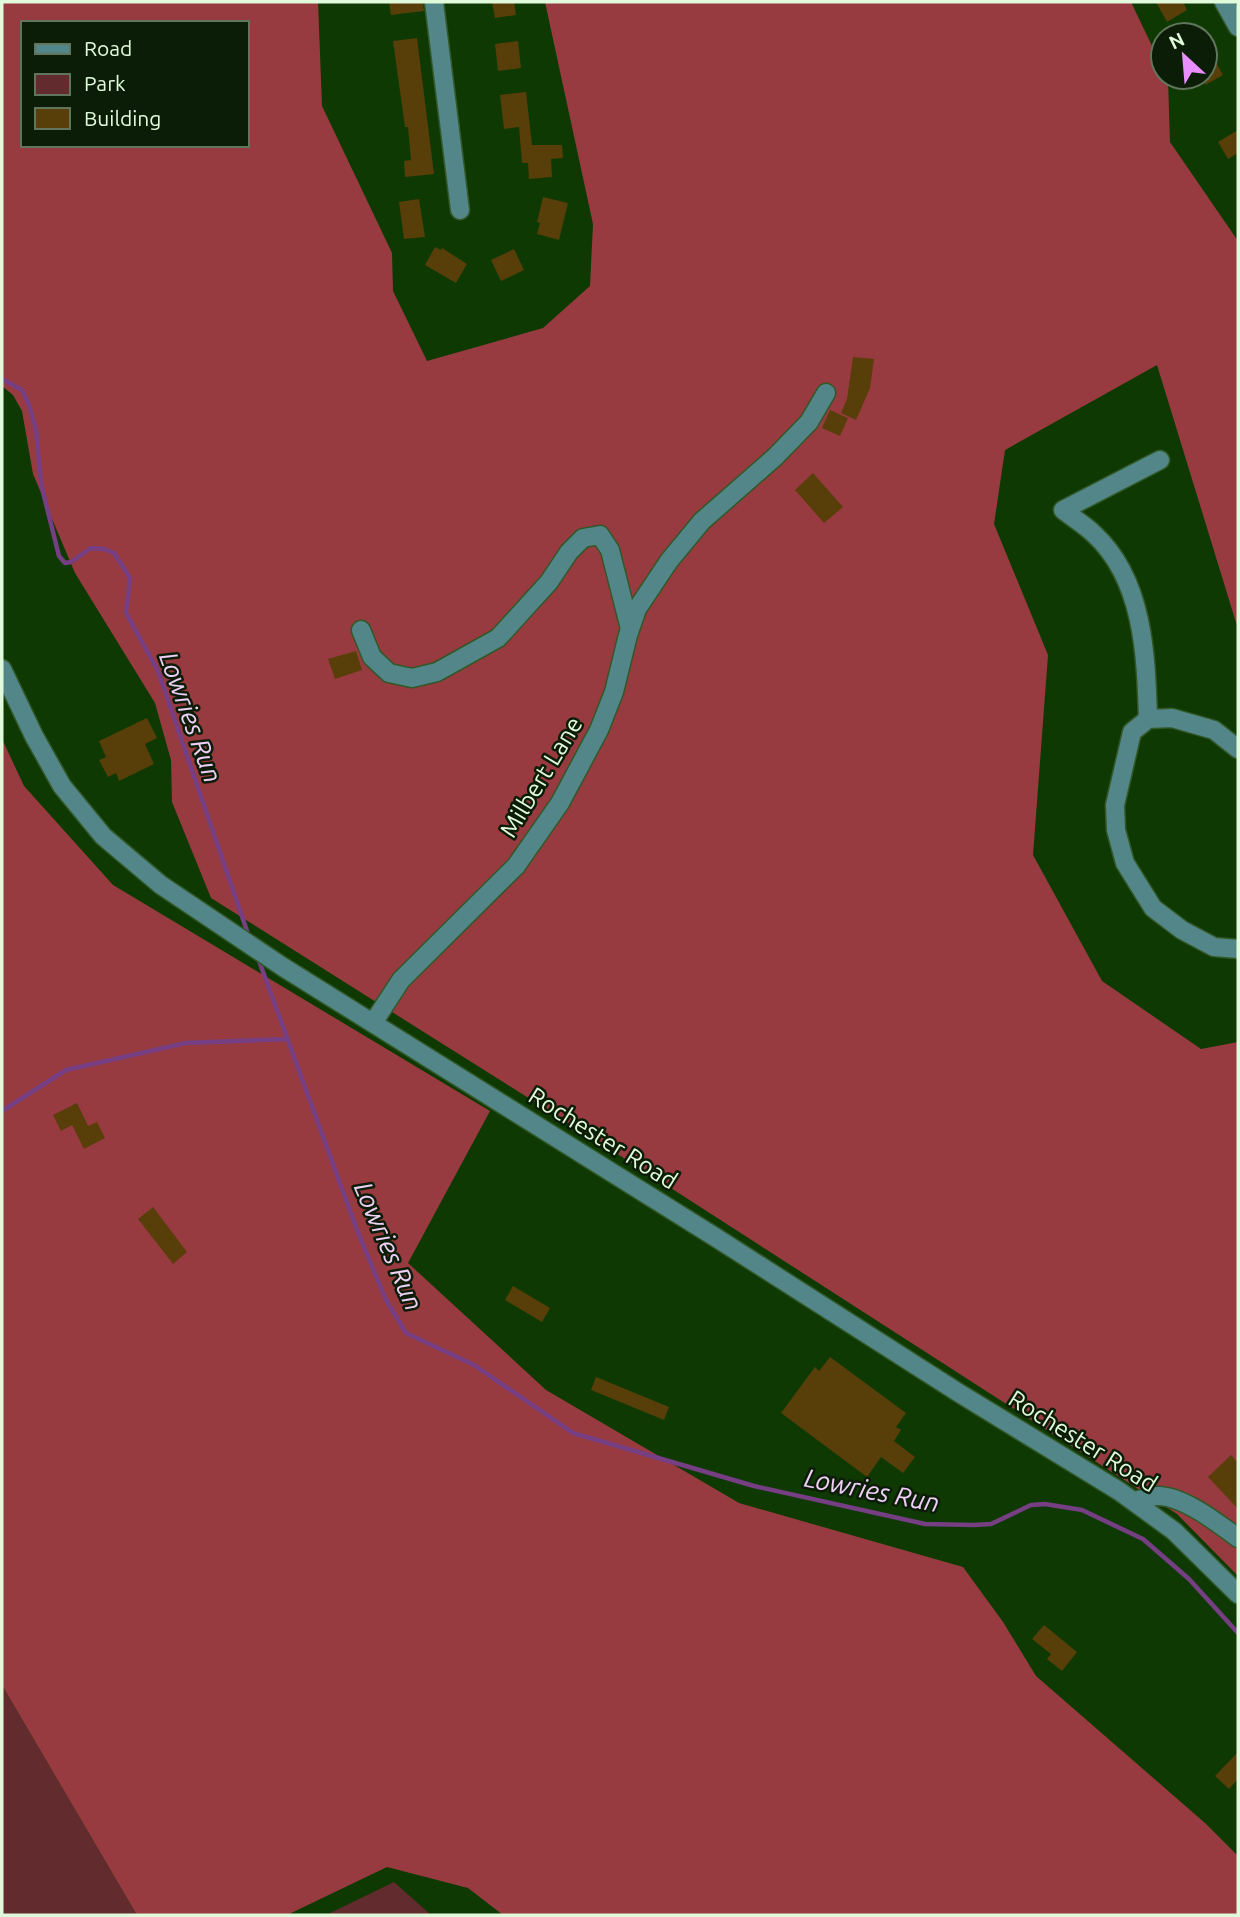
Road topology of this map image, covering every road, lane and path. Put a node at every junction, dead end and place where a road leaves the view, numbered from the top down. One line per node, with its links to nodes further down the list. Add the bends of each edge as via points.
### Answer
1 (434, 2): 2 (street)
2 (460, 210)
3 (825, 393): 5 (street, Milbert Lane, via 809,422 685,541 649,588)
4 (1160, 460): 8 (street, via 1063,510 1095,535 1114,558 1131,592 1141,626)
5 (630, 629): 6 (street, Milbert Lane, via 610,550 600,535 583,538 569,552 549,583 498,638 437,672 412,678 389,673 372,657); 11 (street, Milbert Lane, via 599,730 560,803 516,866 401,980)
6 (361, 630)
7 (2, 669): 11 (street, Rochester Road, via 62,786 103,836 224,928)
8 (1148, 719): 9 (street, via 1172,718 1214,730); 10 (street, via 1132,732 1115,805 1125,863 1153,908 1214,947)
9 (1238, 749)
10 (1238, 949)
11 (373, 1023): 12 (street, Rochester Road)
12 (1134, 1501): 13 (street, via 1158,1496 1179,1502); 14 (street, Rochester Road, via 1174,1531)
13 (1238, 1538)
14 (1238, 1594)

